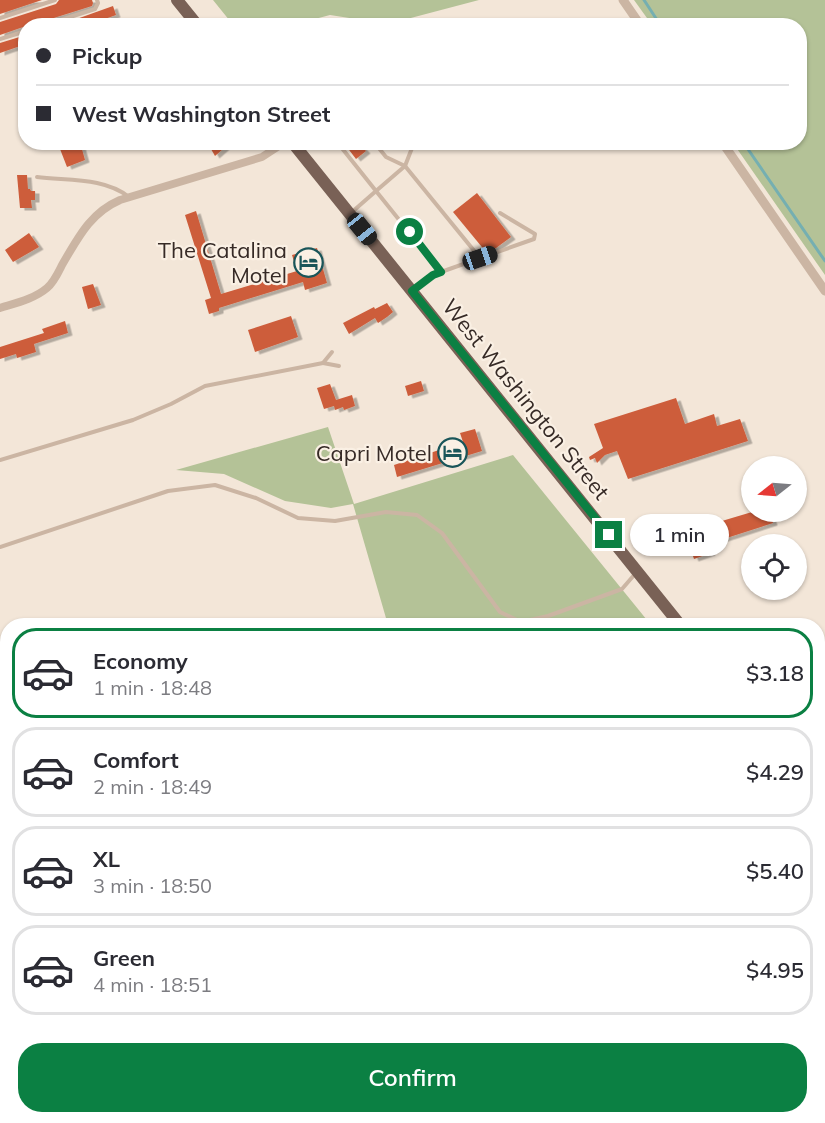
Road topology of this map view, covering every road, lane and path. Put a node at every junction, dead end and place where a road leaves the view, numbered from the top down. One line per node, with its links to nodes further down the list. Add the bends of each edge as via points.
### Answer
1 (55, 0): 5 (lane)
2 (97, 0): 6 (lane, via 95,9)
3 (177, 0): 7 (main road)
4 (623, 0): 8 (street)
5 (0, 18)
6 (67, 18)
7 (192, 18)
8 (635, 18)
9 (18, 33): 10 (lane)
10 (0, 39)
11 (277, 150): 20 (street)
12 (298, 150): 22 (main road, West Washington Street)
13 (346, 150): 19 (lane)
14 (380, 150): 17 (lane)
15 (411, 150): 17 (lane)
16 (728, 150): 26 (street)
17 (405, 166): 19 (lane); 23 (lane)
18 (37, 177): 20 (lane, via 103,185)
19 (376, 191): 22 (lane); 24 (lane)
20 (130, 197): 27 (street, via 111,204 89,221 47,288)
21 (500, 213): 23 (lane, via 535,234 534,239)
22 (350, 214): 25 (main road, West Washington Street)
23 (480, 258): 24 (lane)
24 (441, 272): 25 (lane)
25 (412, 291): 33 (main road, West Washington Street)
26 (825, 291)
27 (0, 308)
28 (332, 352): 29 (lane)
29 (323, 363): 30 (lane); 31 (lane, via 205,386 133,420)
30 (339, 366)
31 (0, 460)
32 (0, 547): 34 (lane, via 168,491 215,485 256,498 298,518 335,521 387,512 417,515 442,533 500,612)
33 (638, 571): 35 (lane, via 622,589); 36 (main road, West Washington Street)
34 (513, 618)
35 (539, 618)
36 (675, 618)

